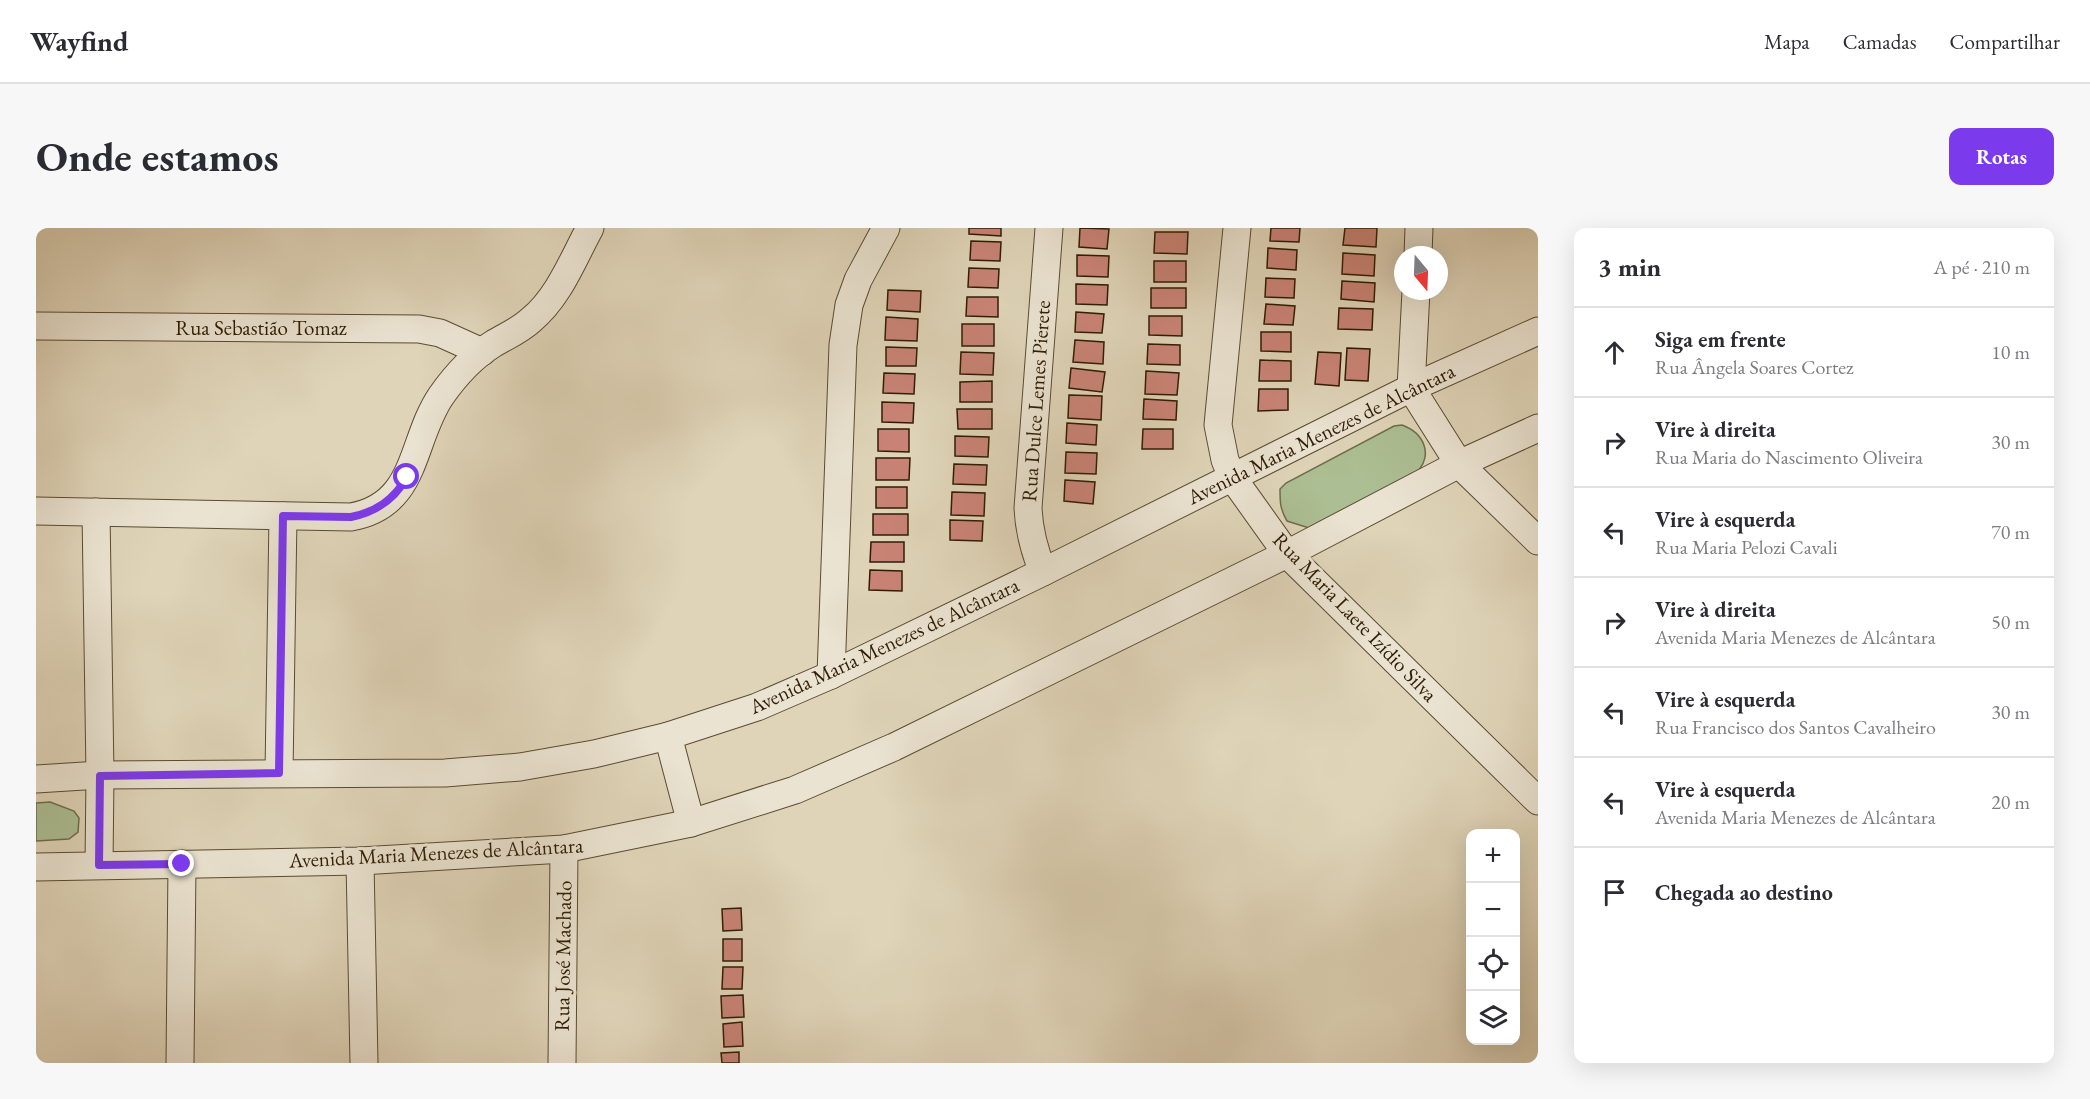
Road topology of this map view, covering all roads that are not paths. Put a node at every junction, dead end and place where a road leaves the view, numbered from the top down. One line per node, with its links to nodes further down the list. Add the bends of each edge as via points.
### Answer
1 (590, 228): 10 (street, via 546,305 517,332)
2 (886, 228): 21 (street, via 858,279 849,305 843,345)
3 (1049, 228): 20 (street, Rua Dulce Lemes Pierete, via 1028,508 1029,529)
4 (1237, 228): 14 (street, Rua Maria Laete Izídio Silva, via 1218,425)
5 (1419, 228): 6 (street)
6 (1418, 246)
7 (1416, 300): 11 (street)
8 (36, 326): 10 (street, Rua Sebastião Tomaz, via 419,329 440,333)
9 (1538, 331): 11 (street, Avenida Maria Menezes de Alcântara)
10 (482, 352): 17 (street, via 440,397 407,477 388,501 351,517)
11 (1411, 388): 13 (street); 14 (street, Avenida Maria Menezes de Alcântara)
12 (1538, 428): 13 (street, Avenida Maria Menezes de Alcântara)
13 (1459, 464): 18 (street); 19 (street, Avenida Maria Menezes de Alcântara)
14 (1232, 477): 19 (street, Rua Maria Laete Izídio Silva); 20 (street, Avenida Maria Menezes de Alcântara)
15 (36, 511): 16 (street)
16 (96, 512): 17 (street); 24 (street)
17 (283, 516): 23 (street)
18 (1538, 541)
19 (1287, 554): 26 (street, Rua Maria Laete Izídio Silva); 27 (street, Avenida Maria Menezes de Alcântara, via 894,747 795,790)
20 (1043, 572): 21 (street, Avenida Maria Menezes de Alcântara)
21 (831, 675): 22 (street, Avenida Maria Menezes de Alcântara, via 756,707)
22 (668, 736): 23 (street, Avenida Maria Menezes de Alcântara, via 520,767 384,775); 27 (street)
23 (279, 773): 24 (street, Avenida Maria Menezes de Alcântara)
24 (100, 776): 25 (street, Avenida Maria Menezes de Alcântara); 31 (street)
25 (36, 779)
26 (1538, 801)
27 (691, 823): 28 (street, Avenida Maria Menezes de Alcântara)
28 (564, 849): 29 (street, Avenida Maria Menezes de Alcântara); 35 (street, Rua José Machado)
29 (360, 861): 30 (street, Avenida Maria Menezes de Alcântara); 34 (street)
30 (182, 864): 31 (street, Avenida Maria Menezes de Alcântara); 33 (street)
31 (99, 865): 32 (street, Avenida Maria Menezes de Alcântara)
32 (36, 867)
33 (180, 1063)
34 (364, 1063)
35 (562, 1063)

